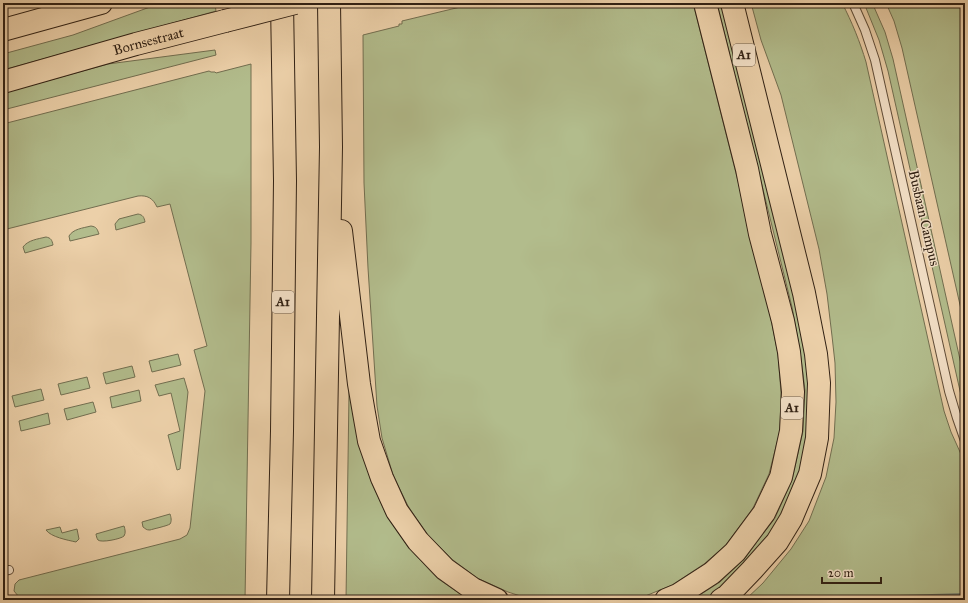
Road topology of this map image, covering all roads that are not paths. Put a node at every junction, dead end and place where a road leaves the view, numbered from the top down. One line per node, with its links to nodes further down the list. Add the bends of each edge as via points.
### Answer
1 (101, 3): 8 (main road)
2 (282, 3): 12 (main road, A1, via 285,181)
3 (294, 3): 9 (main road, Bornsestraat, bridge)
4 (329, 3): 10 (main road)
5 (705, 3): 15 (main road, A1, via 783,320 793,392 791,431 781,477 764,513 735,552 712,573)
6 (732, 3): 16 (main road, A1, via 804,293 819,383 817,438 810,474 791,519 777,542)
7 (853, 3): 11 (lane, Busbaan Campus, via 875,60 950,391)
8 (3, 30)
9 (3, 82)
10 (331, 147): 13 (main road); 14 (main road, via 359,384 369,441 382,478 397,511 418,541 445,569 473,589)
11 (965, 441)
12 (278, 600)
13 (323, 600)
14 (497, 600)
15 (666, 600)
16 (721, 600)

